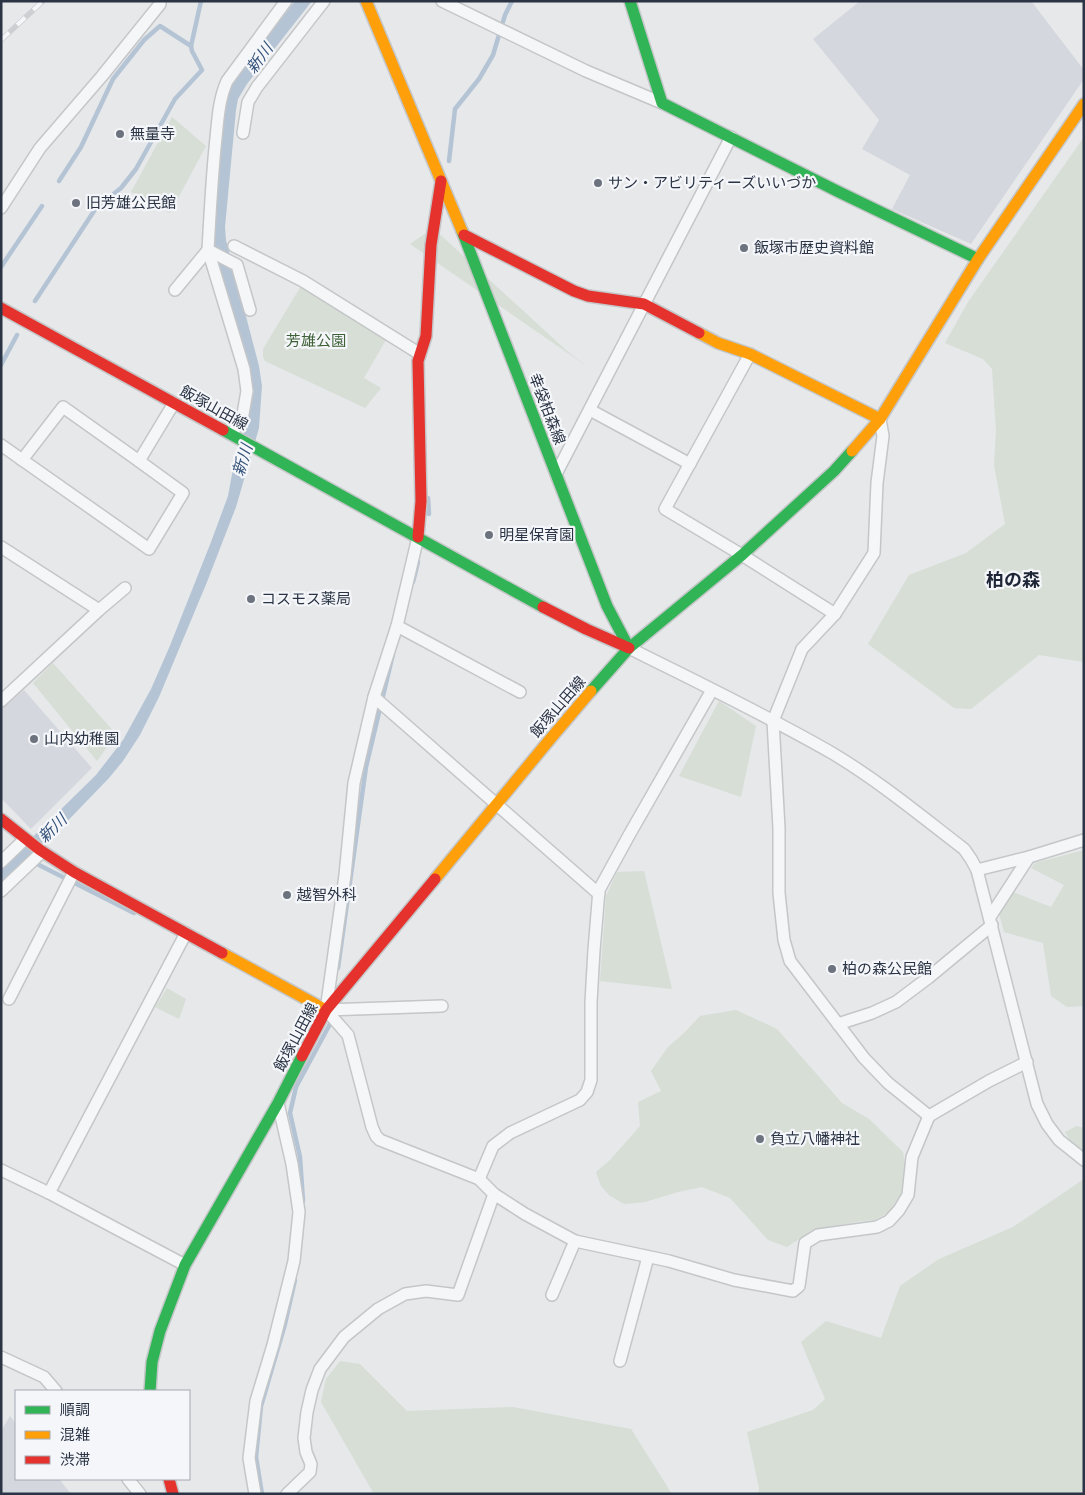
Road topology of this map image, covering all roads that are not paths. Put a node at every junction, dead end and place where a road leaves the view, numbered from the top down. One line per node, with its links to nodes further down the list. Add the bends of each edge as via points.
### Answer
1 (160, 1): 12 (street, via 40,148)
2 (286, 1): 15 (street, via 222,92 213,169)
3 (324, 1): 9 (street, via 257,87 248,102)
4 (366, 1): 11 (main road, 幸袋柏森線)
5 (442, 1): 7 (street, via 586,71)
6 (630, 1): 7 (main road)
7 (662, 102): 10 (main road)
8 (1084, 104): 16 (main road)
9 (243, 134)
10 (731, 137): 16 (main road); 18 (street)
11 (441, 181): 13 (main road, 幸袋柏森線); 21 (main road, via 431,246 426,336)
12 (1, 208)
13 (464, 235): 18 (main road, via 574,291); 31 (main road, 幸袋柏森線)
14 (234, 246): 21 (street, via 303,282)
15 (211, 252): 17 (street); 20 (street, via 236,265); 26 (street, via 244,368 247,391)
16 (978, 259): 25 (main road)
17 (175, 290)
18 (644, 304): 22 (main road, via 718,343); 24 (street)
19 (1, 308): 23 (main road, 飯塚山田線)
20 (250, 310)
21 (420, 354): 32 (main road, via 421,501)
22 (750, 354): 25 (main road); 30 (street)
23 (174, 403): 26 (main road, 飯塚山田線); 29 (street)
24 (590, 410): 30 (street); 31 (street)
25 (880, 419): 34 (main road, via 834,471); 37 (street, via 883,436 874,553)
26 (235, 436): 32 (main road, 飯塚山田線)
27 (1, 445): 28 (street)
28 (22, 460): 29 (street, via 63,407); 29 (street, via 149,549 183,493)
29 (139, 461)
30 (690, 464): 34 (street, via 665,510)
31 (556, 474): 39 (main road, 幸袋柏森線, via 608,606)
32 (418, 537): 38 (street); 39 (main road, 飯塚山田線, via 539,605)
33 (1, 548): 36 (street)
34 (742, 555): 37 (street); 39 (main road)
35 (124, 588): 36 (street)
36 (99, 610): 43 (street)
37 (835, 614): 44 (street, via 802,649)
38 (402, 629): 41 (street); 42 (street)
39 (629, 648): 40 (street); 45 (main road, 飯塚山田線)
40 (712, 690): 44 (street); 55 (street)
41 (520, 692)
42 (374, 697): 45 (street); 60 (street, via 354,783)
43 (1, 701)
44 (773, 721): 52 (street, via 833,754 895,796 964,849); 61 (street, via 784,940 790,961)
45 (497, 804): 55 (street); 60 (main road, 飯塚山田線)
46 (2, 822): 47 (main road)
47 (26, 840): 49 (main road); 51 (street)
48 (1084, 840): 50 (street)
49 (41, 851): 53 (main road); 54 (street)
50 (1029, 857): 52 (street); 56 (street)
51 (1, 862)
52 (977, 870): 56 (street)
53 (74, 872): 57 (main road); 58 (street)
54 (1, 891)
55 (599, 894): 67 (street, via 591,1002 591,1080 587,1092 580,1100 510,1133 493,1146)
56 (991, 921): 61 (street, via 896,1002); 62 (street)
57 (186, 932): 60 (main road); 68 (street)
58 (9, 999)
59 (442, 1006): 60 (street)
60 (326, 1010): 63 (main road, 飯塚山田線); 67 (street, via 348,1035 376,1136)
61 (838, 1024): 64 (street, via 888,1083)
62 (1027, 1062): 64 (street); 65 (street, via 1037,1104 1047,1124 1058,1140)
63 (278, 1103): 72 (main road, 飯塚山田線); 82 (street, via 299,1212 294,1261 256,1401 250,1458)
64 (928, 1116): 71 (street, via 912,1157 908,1195 899,1210 889,1221 877,1227 818,1235 805,1243 799,1286 793,1291 734,1280)
65 (1084, 1160)
66 (2, 1172): 68 (street)
67 (479, 1179): 69 (street)
68 (49, 1193): 72 (street)
69 (494, 1194): 70 (street); 83 (street, via 458,1296 426,1291 405,1294 378,1309 344,1337 320,1368 312,1390 304,1438 310,1472)
70 (575, 1240): 71 (street); 73 (street)
71 (648, 1257): 75 (street)
72 (185, 1265): 77 (main road, 飯塚山田線, via 160,1331 152,1362)
73 (552, 1294)
74 (1, 1357): 76 (street, via 44,1377)
75 (620, 1361)
76 (55, 1390)
77 (150, 1390)
78 (129, 1480): 80 (street)
79 (169, 1480): 81 (main road)
80 (140, 1494)
81 (173, 1494)
82 (255, 1494)
83 (287, 1494)

